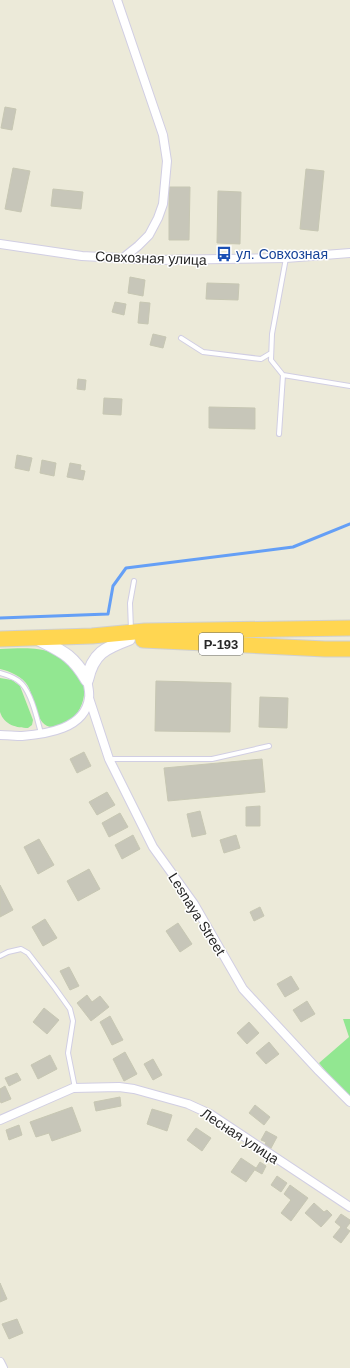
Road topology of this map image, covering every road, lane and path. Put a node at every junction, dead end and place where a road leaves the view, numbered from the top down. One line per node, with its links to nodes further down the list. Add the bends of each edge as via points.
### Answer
1 (117, 0): 4 (street, via 163,135 167,161 164,204 158,218 150,235)
2 (0, 244): 4 (street, Совхозная улица, via 82,256)
3 (350, 253): 5 (street, Совхозная улица)
4 (123, 258): 5 (street, Совхозная улица)
5 (286, 258): 7 (lane)
6 (181, 338): 7 (lane, via 203,352 261,359)
7 (271, 353): 8 (lane, via 271,360)
8 (283, 375): 9 (lane); 10 (lane)
9 (350, 386)
10 (279, 434)
11 (134, 581): 13 (lane, via 130,604)
12 (350, 628): 13 (highway, Р-193)
13 (130, 636): 14 (highway, Р-193); 16 (highway, Р-193); 18 (street, via 109,647 94,660)
14 (36, 638): 15 (highway, Р-193); 18 (street, via 70,656 81,668)
15 (0, 639)
16 (350, 649)
17 (0, 673): 20 (lane, via 22,683)
18 (87, 680): 19 (street, Lesnaya Street)
19 (89, 698): 20 (street, via 78,720 68,726); 23 (street, Lesnaya Street)
20 (42, 733): 21 (street)
21 (1, 736)
22 (268, 746): 23 (lane, via 212,759)
23 (109, 758): 26 (street, Lesnaya Street, via 153,847 194,904 243,989)
24 (0, 956): 25 (lane, via 21,949 28,953 70,1009 72,1020 68,1053)
25 (75, 1088): 27 (street, Лесная улица); 28 (street, Лесная улица, via 134,1089 188,1104 210,1114)
26 (350, 1102)
27 (0, 1120)
28 (350, 1207)
29 (0, 1362): 30 (street)
30 (3, 1368)

